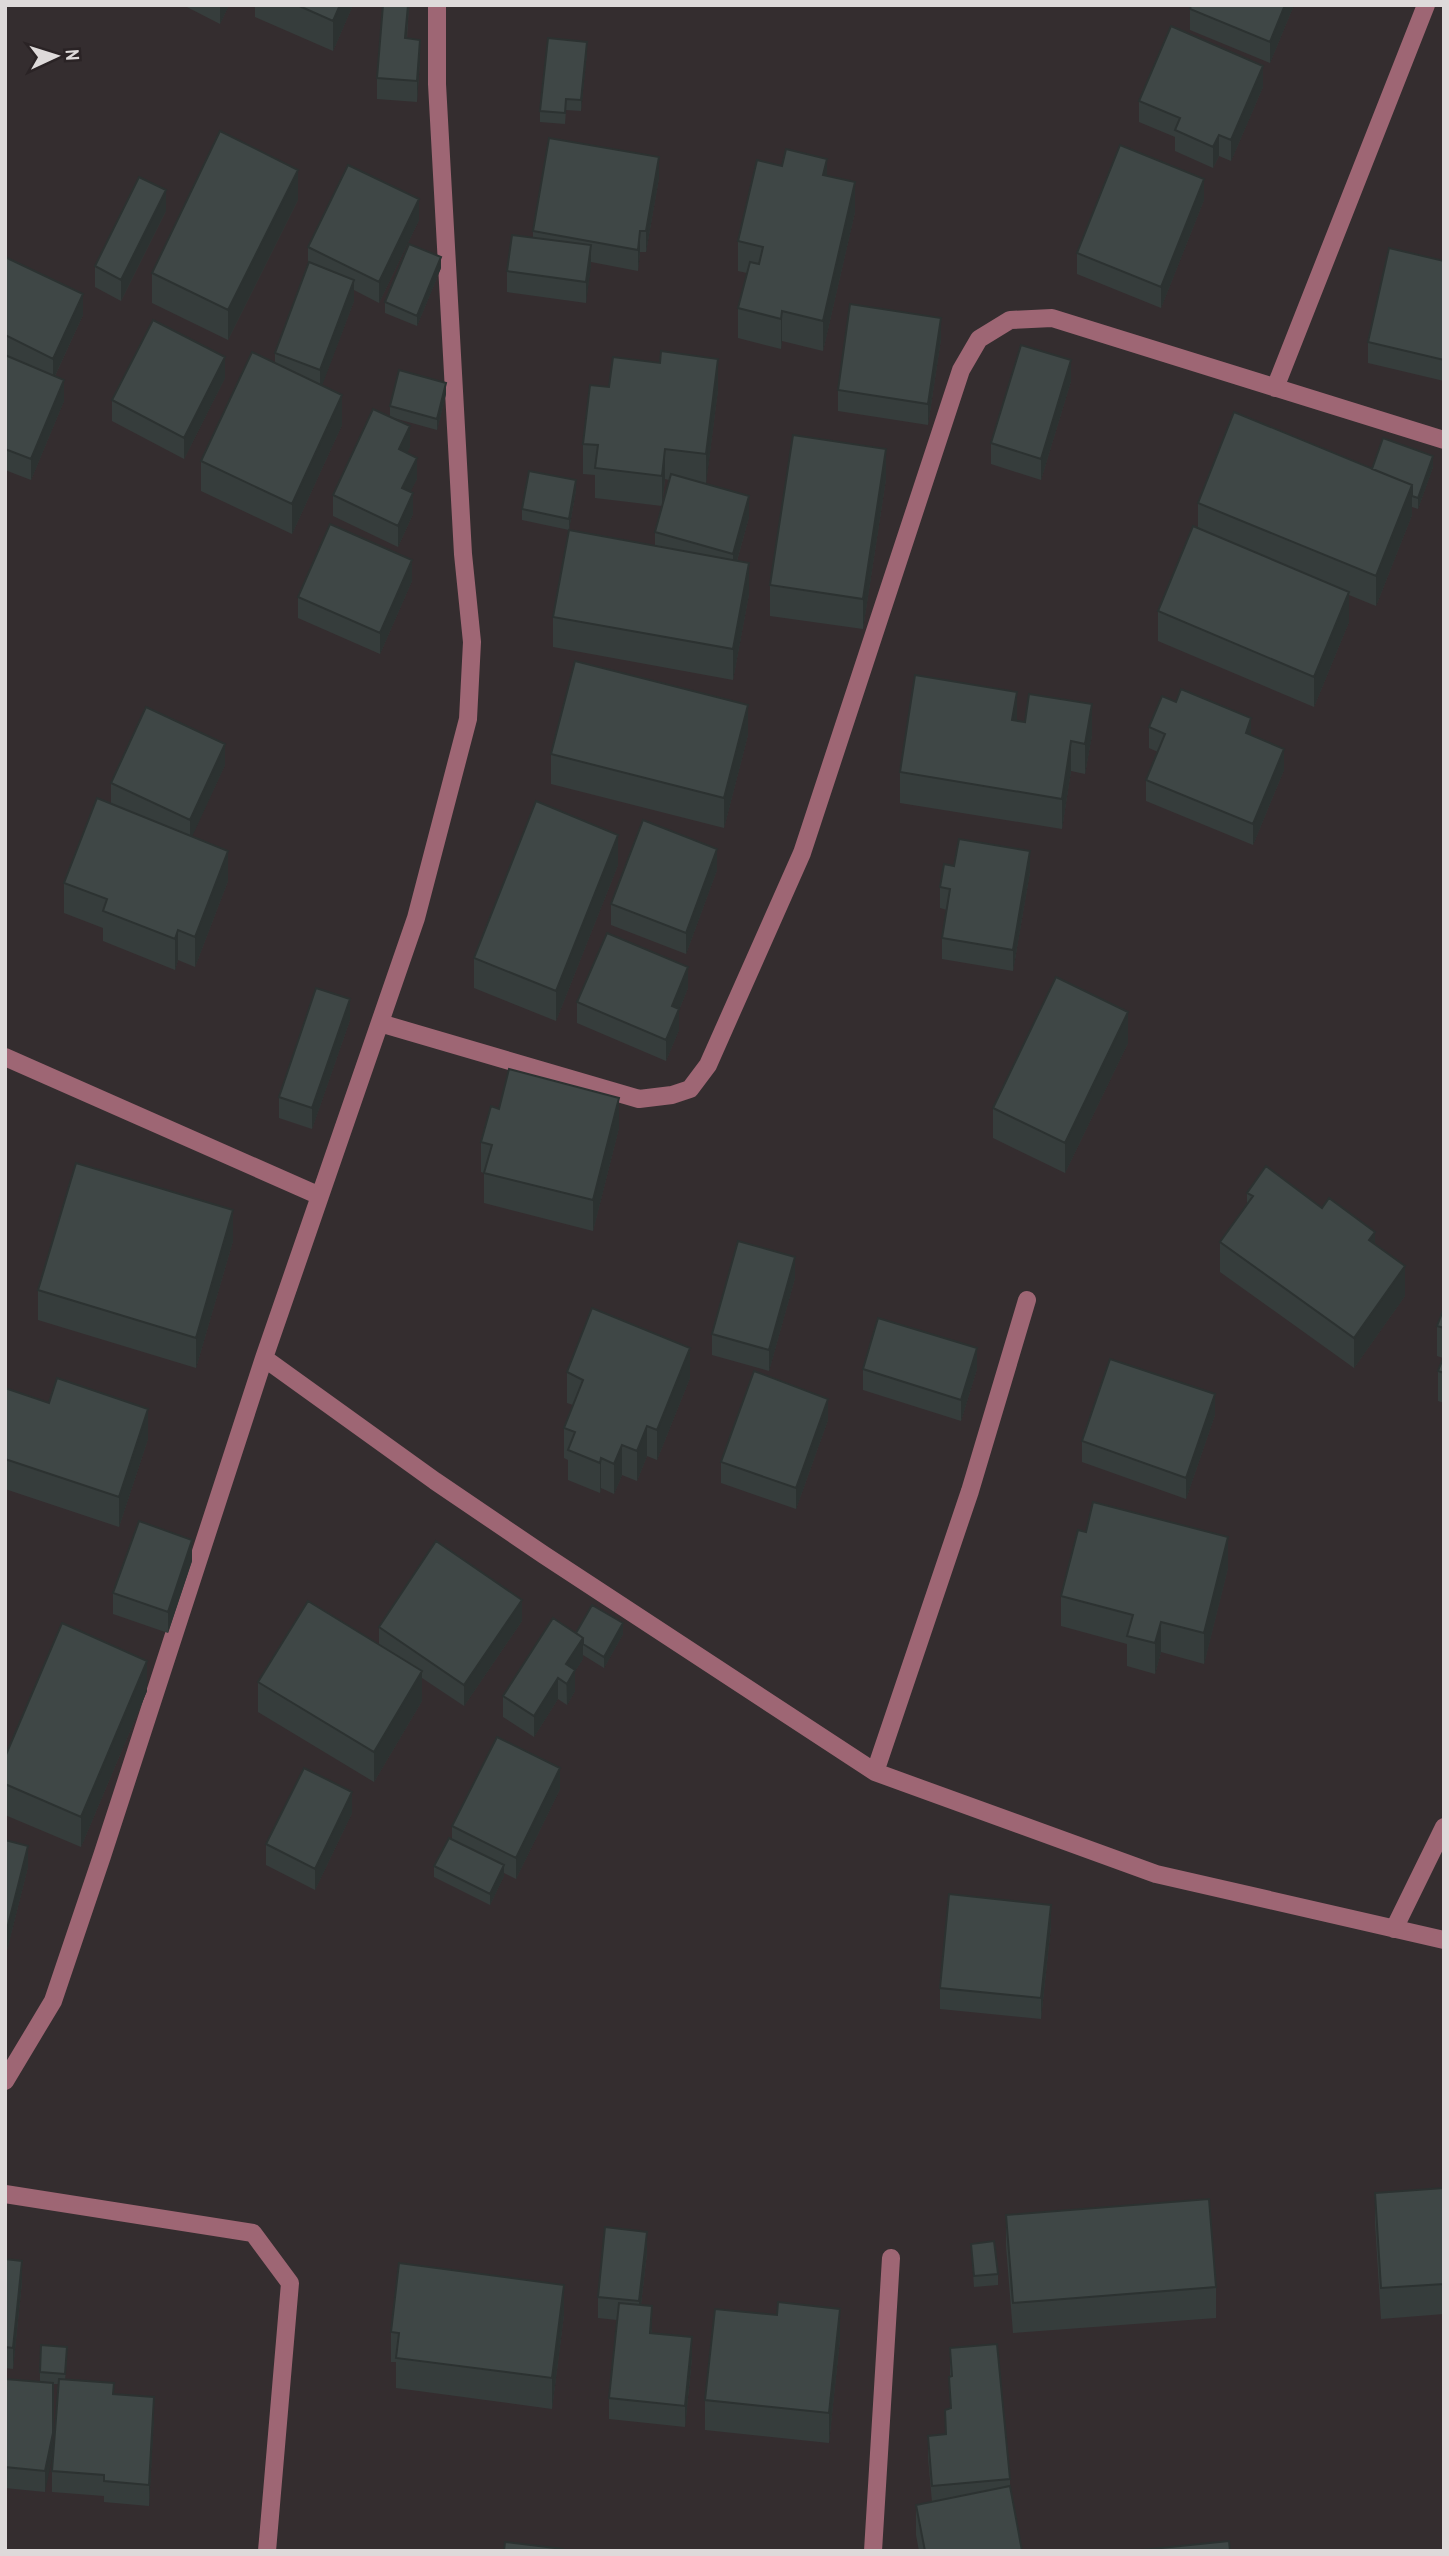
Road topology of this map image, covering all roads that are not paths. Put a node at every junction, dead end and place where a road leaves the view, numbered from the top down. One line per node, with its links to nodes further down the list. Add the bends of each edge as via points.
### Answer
1 (438, 5): 5 (street, via 438,98 472,642 468,719 416,918)
2 (1426, 5): 3 (street)
3 (1275, 388): 4 (street); 5 (street, via 1052,318 1010,320 979,339 961,370 802,853 708,1065 690,1089 673,1096 639,1099)
4 (1444, 440)
5 (380, 1023): 7 (street)
6 (5, 1057): 7 (street)
7 (320, 1196): 9 (street)
8 (1027, 1300): 10 (street, via 970,1491)
9 (264, 1358): 10 (street, via 544,1555); 14 (street, via 53,2001)
10 (875, 1772): 12 (street, via 1156,1874)
11 (1444, 1827): 12 (street)
12 (1394, 1929): 13 (street)
13 (1444, 1940)
14 (5, 2081)
15 (5, 2194): 17 (street, via 253,2233 290,2283)
16 (891, 2258): 18 (street)
17 (267, 2551)
18 (873, 2551)

